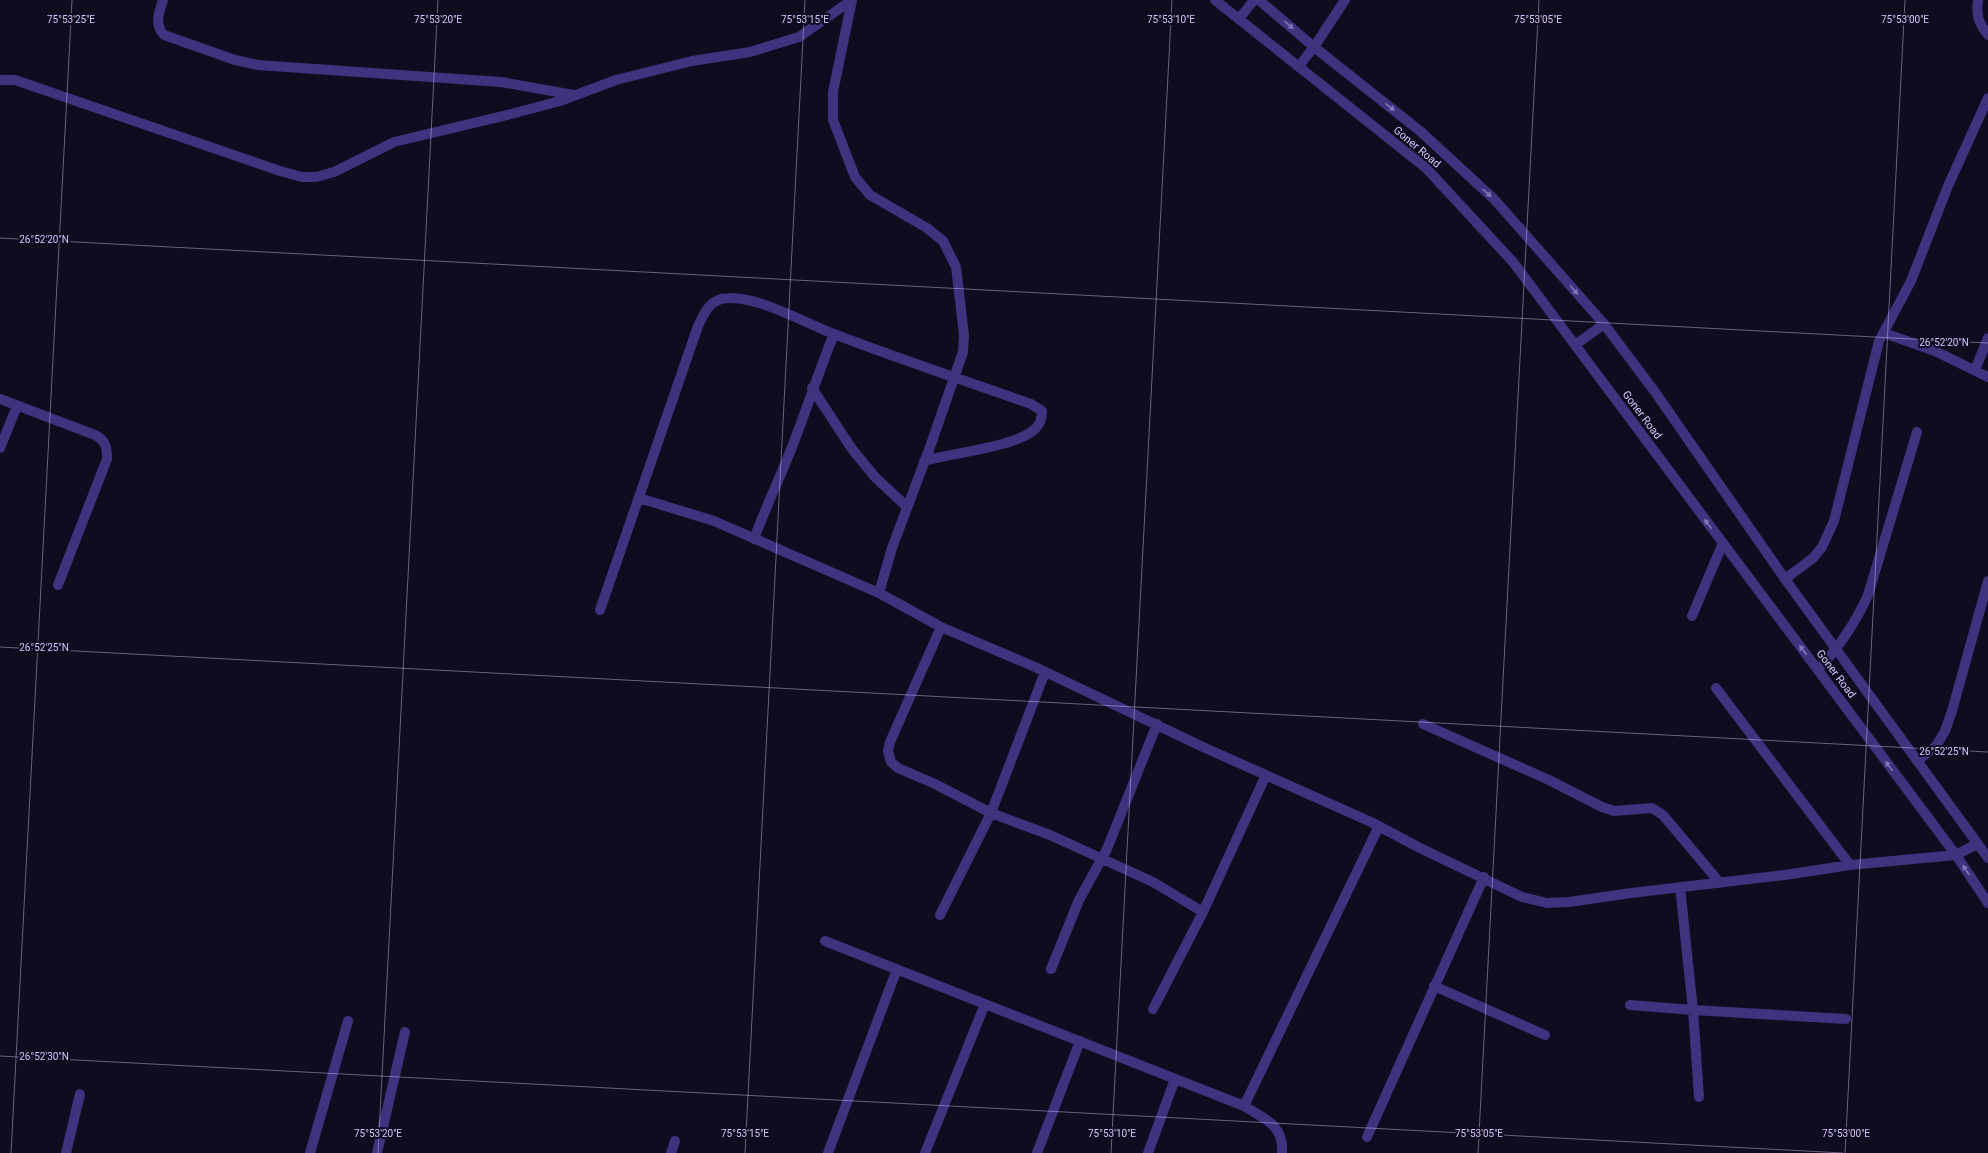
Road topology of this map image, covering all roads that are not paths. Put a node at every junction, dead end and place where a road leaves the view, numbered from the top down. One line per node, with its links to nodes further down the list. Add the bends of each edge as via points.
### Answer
1 (163, 0): 13 (street, via 158,24 164,35 235,60 258,65 501,82)
2 (852, 0): 13 (street, via 800,37 750,52 692,61 623,78); 21 (street, via 833,92 833,120 855,177 870,195 927,228 943,241 956,267 964,335 963,352)
3 (1214, 0): 8 (street, Goner Road)
4 (1254, 0): 8 (street)
5 (1259, 0): 10 (street, Goner Road, one-way to 10)
6 (1345, 0): 10 (street)
7 (1978, 0): 9 (street, via 1976,15)
8 (1239, 19): 11 (street, Goner Road)
9 (1988, 35)
10 (1314, 47): 11 (street); 15 (street, Goner Road, one-way to 15, via 1420,131 1494,199)
11 (1299, 66): 19 (street, Goner Road, via 1426,168 1513,262)
12 (0, 80): 13 (street, via 14,80 302,177 316,177 334,172 394,142)
13 (576, 95)
14 (1988, 98): 16 (street, via 1948,186 1911,281)
15 (1604, 324): 19 (street); 33 (street, Goner Road, via 1656,392)
16 (1884, 333): 20 (street, via 1935,351); 33 (street, via 1879,341 1834,521 1822,547 1813,558)
17 (834, 334): 21 (street); 23 (street); 29 (street, via 755,301 718,299 707,308 698,326)
18 (1988, 338): 20 (street)
19 (1575, 345): 32 (street, Goner Road, one-way to 19)
20 (1975, 370): 22 (street)
21 (954, 377): 28 (street); 28 (street, via 1031,404 1042,411 1042,420 1036,429 1018,439)
22 (1988, 377)
23 (812, 388): 30 (street, via 852,448 875,476); 31 (street, via 798,432)
24 (0, 399): 25 (street)
25 (17, 406): 27 (street); 35 (street, via 95,435 103,439 107,446 107,459)
26 (1917, 432): 40 (street, via 1868,595 1858,619)
27 (0, 448)
28 (924, 462): 30 (street)
29 (639, 498): 31 (street, via 714,521); 37 (street)
30 (907, 507): 36 (street)
31 (754, 539): 36 (street)
32 (1723, 543): 38 (street); 41 (street, Goner Road, one-way to 32)
33 (1785, 579): 40 (street, Goner Road)
34 (1988, 580): 46 (street, via 1945,731 1936,746)
35 (58, 584)
36 (879, 593): 39 (street)
37 (600, 610)
38 (1692, 616)
39 (941, 627): 42 (street); 48 (street, via 888,751 891,762 898,768)
40 (1836, 650): 41 (street); 46 (street, Goner Road)
41 (1818, 670): 51 (street, Goner Road, one-way to 41)
42 (1045, 672): 44 (street); 48 (street)
43 (1716, 688): 54 (street)
44 (1157, 724): 47 (street); 53 (street)
45 (1423, 724): 56 (street, via 1602,807 1614,811 1652,808 1663,815)
46 (1917, 761): 50 (street, Goner Road)
47 (1266, 775): 49 (street); 60 (street)
48 (991, 813): 53 (street, via 1050,835); 61 (street)
49 (1380, 826): 55 (street, via 1420,848); 78 (street)
50 (1978, 844): 51 (street); 52 (street, Goner Road)
51 (1956, 855): 54 (street); 58 (street, Goner Road, one-way to 51)
52 (1988, 858)
53 (1102, 859): 60 (street, via 1153,882); 64 (street, via 1079,900)
54 (1850, 864): 56 (street)
55 (1484, 877): 57 (street, via 1522,896 1547,902 1568,902); 65 (street)
56 (1720, 883): 57 (street)
57 (1680, 887): 69 (street)
58 (1984, 889): 59 (street, Goner Road)
59 (1988, 903)
60 (1203, 912): 68 (street)
61 (940, 916)
62 (825, 941): 63 (street)
63 (897, 969): 66 (street); 85 (street)
64 (1051, 969)
65 (1434, 986): 73 (street); 79 (street)
66 (985, 1004): 74 (street); 86 (street)
67 (1630, 1005): 69 (street)
68 (1153, 1009)
69 (1693, 1010): 70 (street); 77 (street)
70 (1846, 1019)
71 (348, 1021): 82 (street)
72 (405, 1032): 83 (street)
73 (1545, 1035)
74 (1080, 1042): 75 (street); 87 (street)
75 (1175, 1079): 78 (street); 88 (street)
76 (80, 1094): 81 (street)
77 (1699, 1097)
78 (1244, 1106): 89 (street, via 1274,1124 1282,1139)
79 (1367, 1137)
80 (675, 1141): 84 (street)
81 (66, 1153)
82 (310, 1153)
83 (377, 1153)
84 (670, 1153)
85 (828, 1153)
86 (924, 1153)
87 (1037, 1153)
88 (1148, 1153)
89 (1282, 1153)

